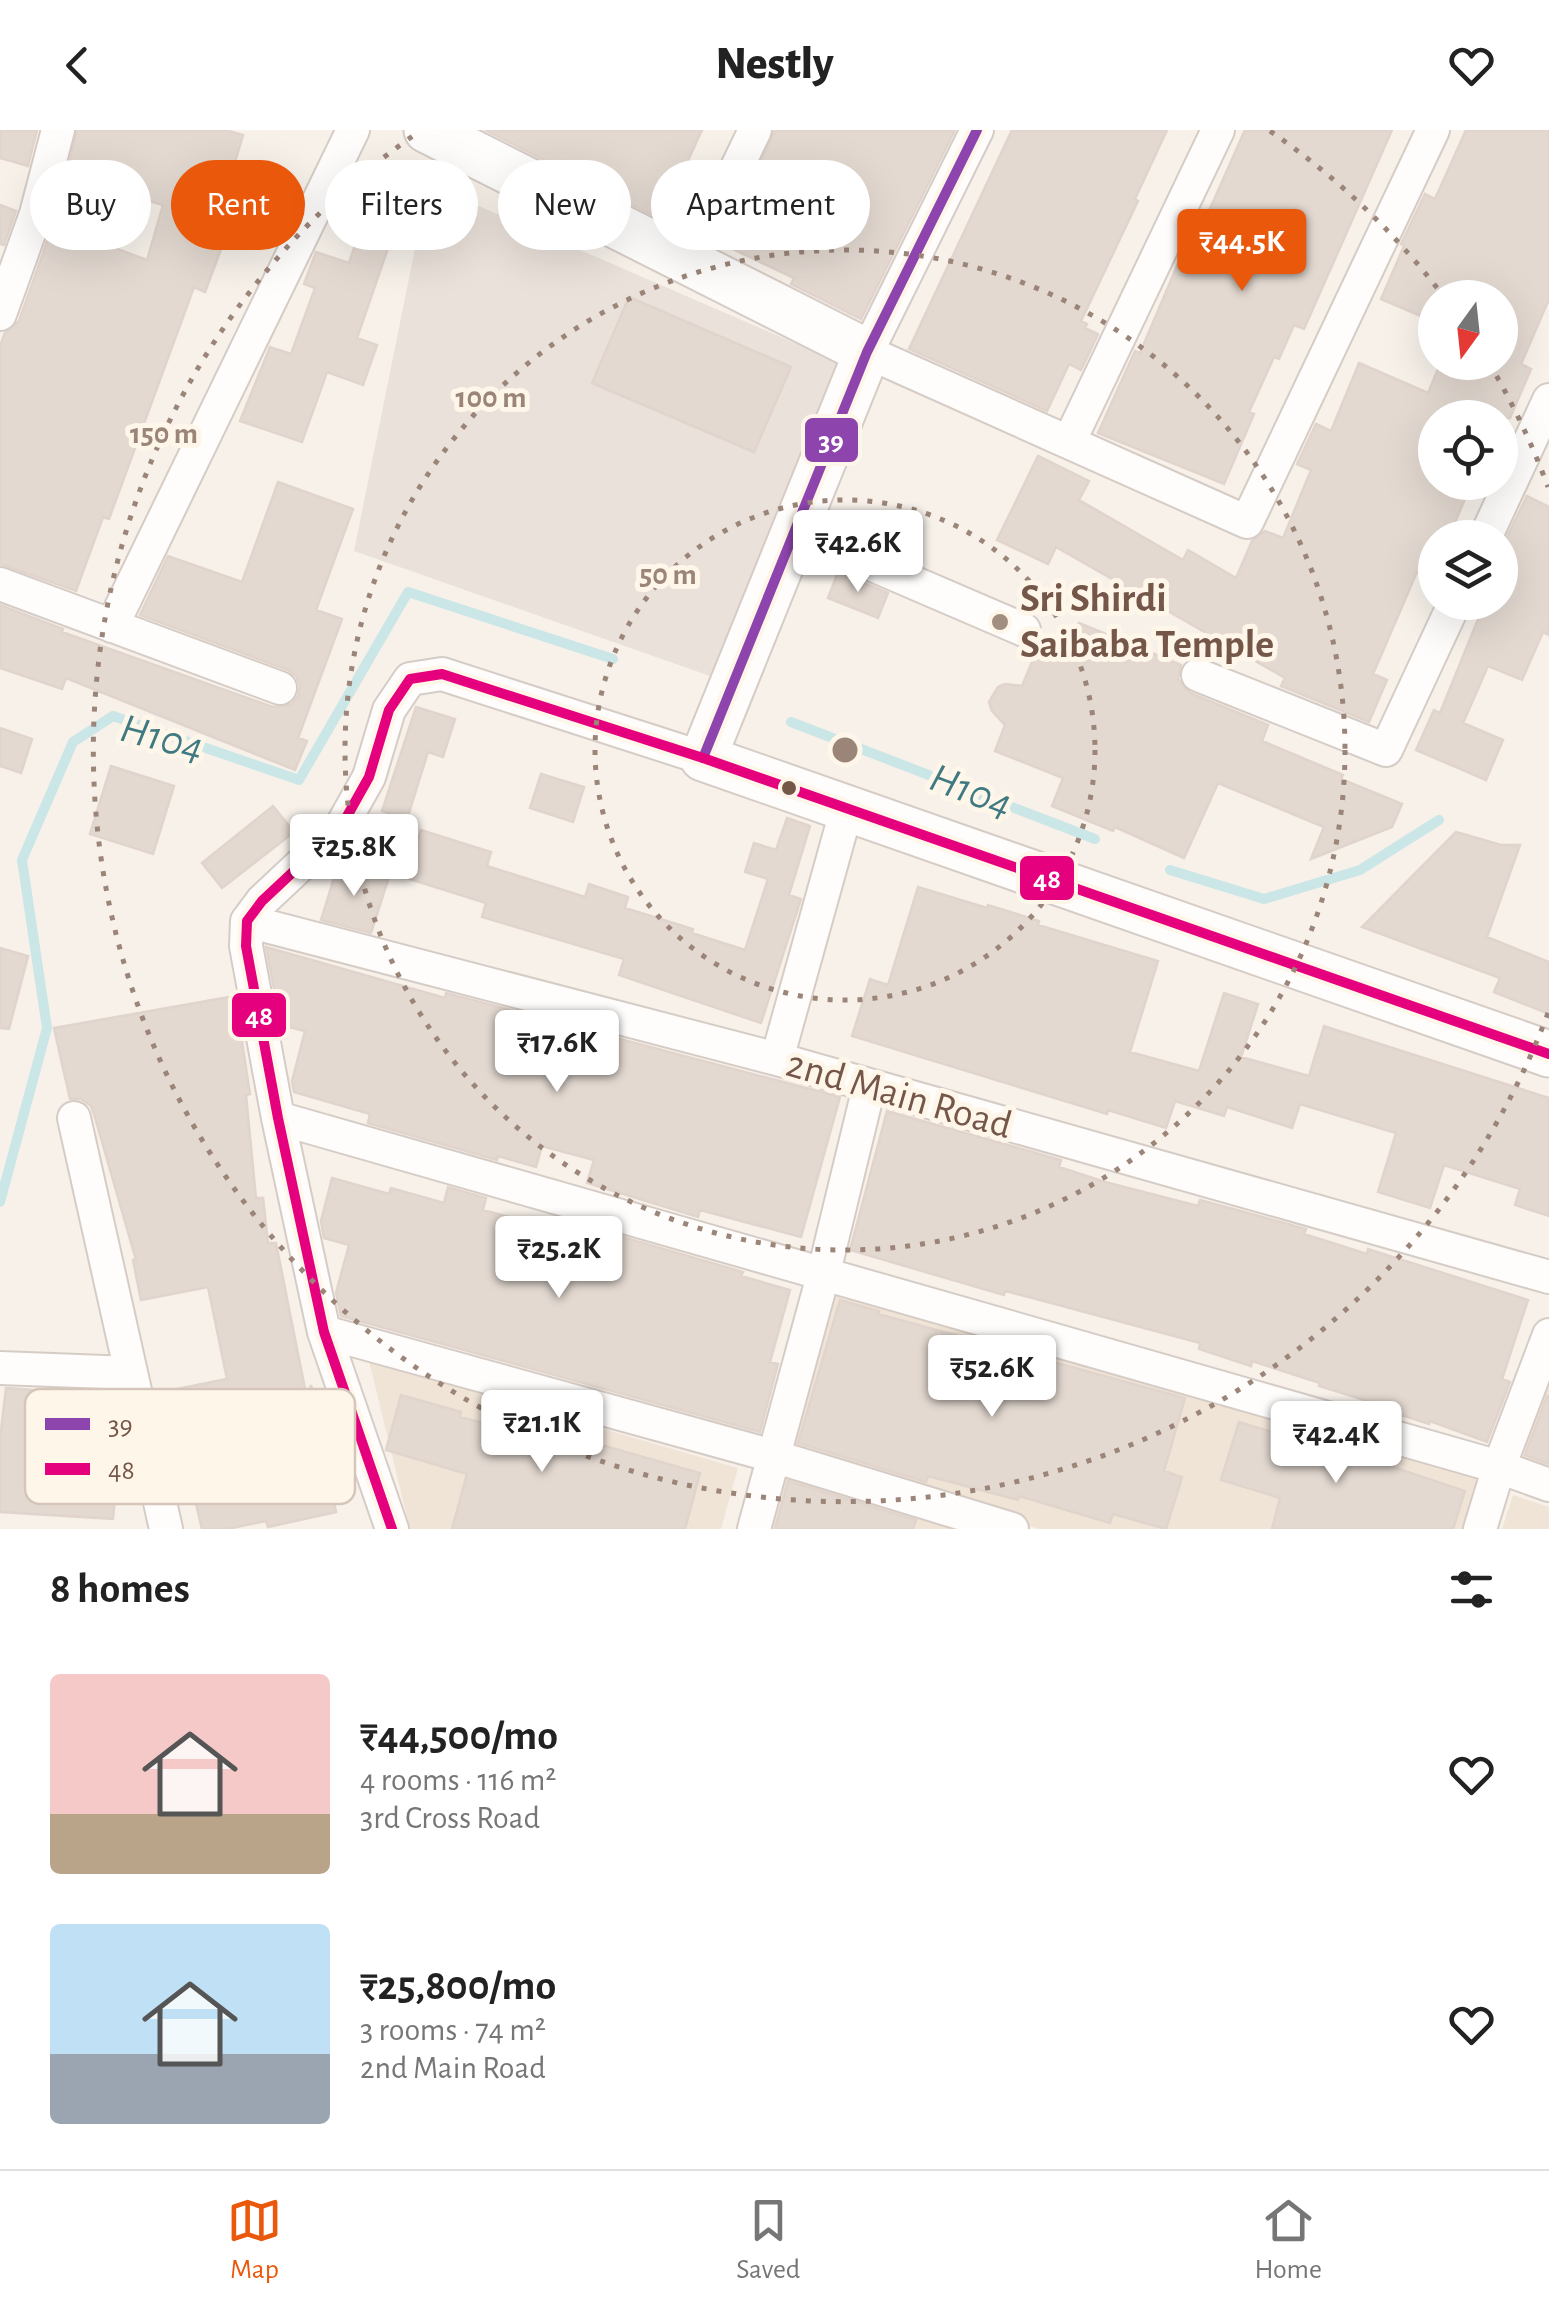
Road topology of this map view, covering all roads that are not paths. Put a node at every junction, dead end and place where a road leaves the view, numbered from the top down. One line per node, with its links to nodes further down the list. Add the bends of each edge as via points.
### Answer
1 (58, 130): 9 (street)
2 (353, 130): 17 (street)
3 (427, 130): 8 (street)
4 (754, 130): 8 (street)
5 (977, 130): 10 (street)
6 (1218, 130): 12 (street)
7 (1434, 130): 12 (street, via 1247,522)
8 (691, 264): 10 (street)
9 (0, 314)
10 (867, 352): 12 (street); 14 (street)
11 (1549, 400): 13 (street)
12 (1069, 442)
13 (1493, 520)
14 (796, 532): 18 (street); 21 (street)
15 (0, 584): 17 (street)
16 (1447, 620): 19 (street, via 1386,750)
17 (112, 626): 20 (street)
18 (1024, 630)
19 (1198, 674)
20 (280, 688)
21 (703, 758): 22 (street); 23 (street, via 442,674 410,679 388,710 370,778 341,826)
22 (848, 808): 24 (street); 25 (street)
23 (247, 921): 25 (street, 2nd Main Road); 28 (street)
24 (1549, 1054)
25 (777, 1059): 26 (street, 2nd Main Road)
26 (869, 1087): 29 (street); 30 (street, 2nd Main Road)
27 (74, 1118): 34 (street)
28 (278, 1118): 29 (street); 31 (street)
29 (824, 1272): 38 (street); 39 (street)
30 (1549, 1277)
31 (324, 1332): 36 (street); 38 (street)
32 (1549, 1335): 39 (street)
33 (0, 1368): 34 (street)
34 (131, 1373): 35 (street)
35 (135, 1389)
36 (344, 1389)
37 (355, 1422): 43 (street)
38 (772, 1456): 44 (street); 45 (street)
39 (1498, 1468): 40 (street); 46 (street)
40 (1549, 1485)
41 (160, 1504): 42 (street)
42 (166, 1529)
43 (392, 1529)
44 (754, 1529)
45 (1012, 1529)
46 (1480, 1529)

